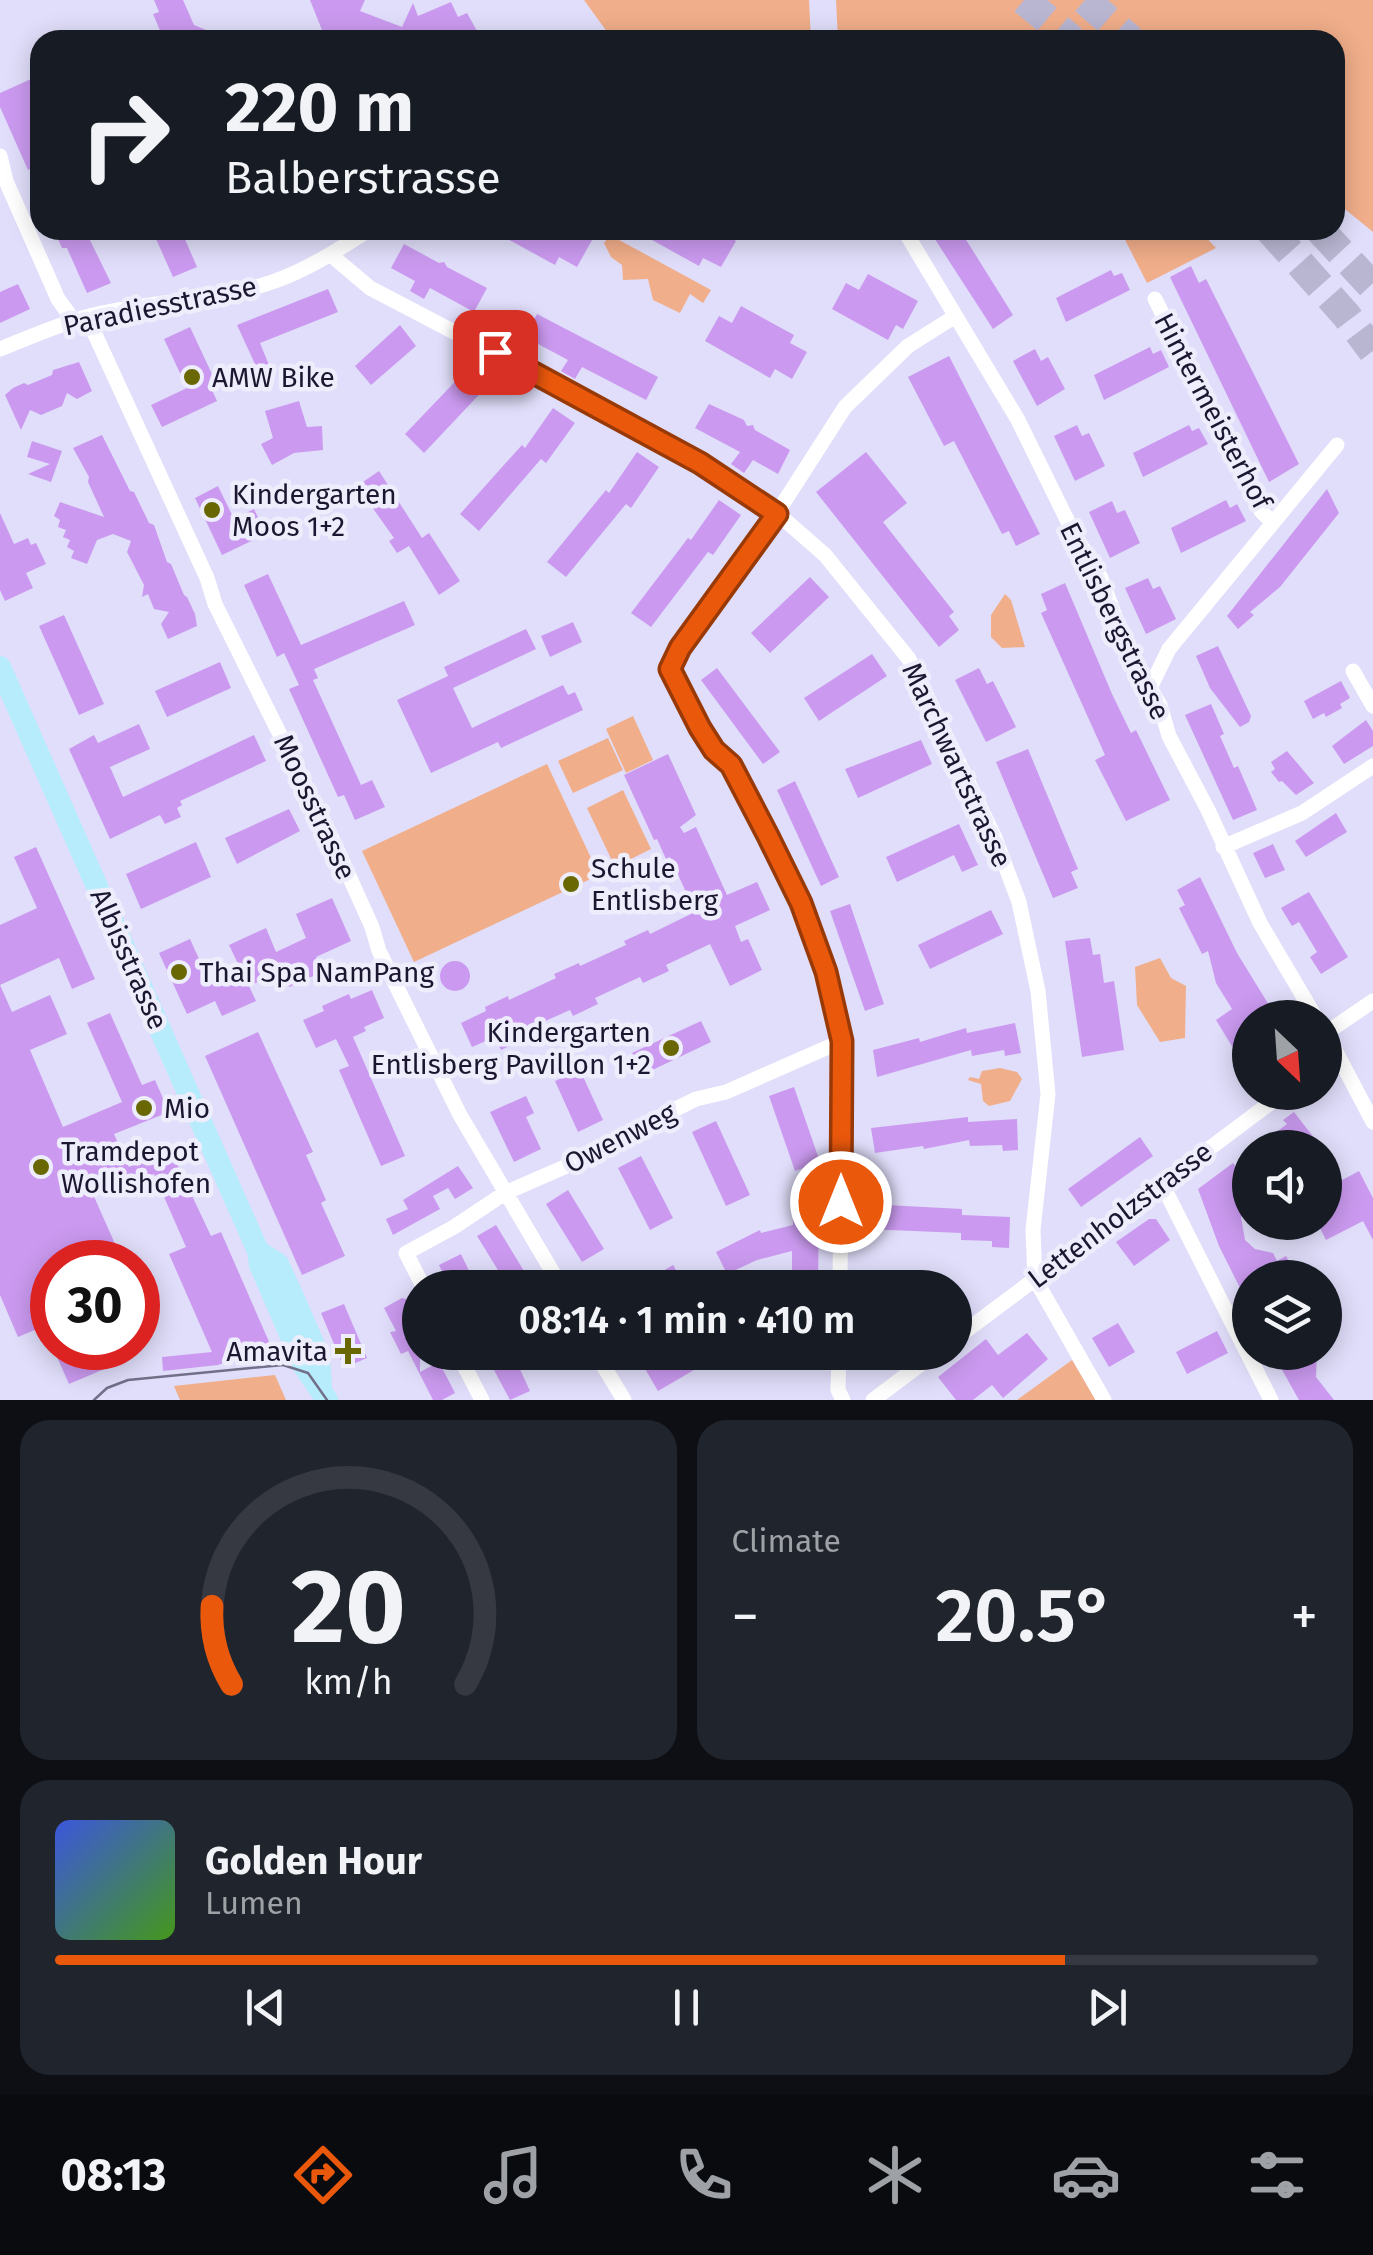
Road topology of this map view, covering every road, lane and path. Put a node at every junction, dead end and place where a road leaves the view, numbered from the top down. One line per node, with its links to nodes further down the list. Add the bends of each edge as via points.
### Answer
1 (0, 156): 2 (street, Moosstrasse)
2 (30, 235)
3 (32, 240): 9 (street, Moosstrasse, via 58,299)
4 (354, 240): 6 (street, Paradiesstrasse)
5 (911, 240): 8 (street, Entlisbergstrasse)
6 (331, 254): 9 (street, Paradiesstrasse, via 274,282 214,298); 12 (street, Marchwartstrasse, via 370,288 700,463)
7 (1155, 299): 13 (street, Hintermeisterhof)
8 (954, 317): 12 (street, via 908,346 845,406); 16 (street, Entlisbergstrasse, via 1018,420 1101,578 1138,676)
9 (80, 319): 10 (street, Paradiesstrasse); 28 (street, Moosstrasse, via 402,998)
10 (0, 350)
11 (1337, 444): 13 (street)
12 (777, 514): 23 (street, via 670,669 700,728 731,765 801,903); 32 (street, Marchwartstrasse, via 824,555 908,659 1019,902 1038,990 1048,1094 1034,1216)
13 (1272, 522): 16 (street, via 1169,649)
14 (0, 666): 38 (main road, Albisstrasse, via 304,1366)
15 (1353, 671): 17 (street)
16 (1150, 688): 19 (street, Entlisbergstrasse)
17 (1373, 706)
18 (1373, 766): 19 (street, via 1302,813)
19 (1223, 847): 20 (street, Entlisbergstrasse)
20 (1305, 1000)
21 (1373, 1001): 22 (street)
22 (1342, 1033)
23 (842, 1041): 28 (street, Owenweg, via 696,1100); 31 (street)
24 (1342, 1068): 26 (street)
25 (1263, 1110): 27 (street, Lettenholzstrasse)
26 (1373, 1122)
27 (1164, 1186): 32 (street, Lettenholzstrasse); 44 (street)
28 (505, 1193): 29 (street, Owenweg, via 406,1253); 30 (street, Moosstrasse)
29 (415, 1270)
30 (551, 1270)
31 (840, 1270)
32 (1035, 1279): 33 (street, Lettenholzstrasse); 43 (street)
33 (972, 1326)
34 (467, 1370): 39 (street)
35 (606, 1370): 40 (street)
36 (839, 1370): 41 (street)
37 (913, 1370): 42 (street)
38 (324, 1394)
39 (482, 1400)
40 (624, 1400)
41 (843, 1400)
42 (873, 1400)
43 (1104, 1400)
44 (1270, 1400)

